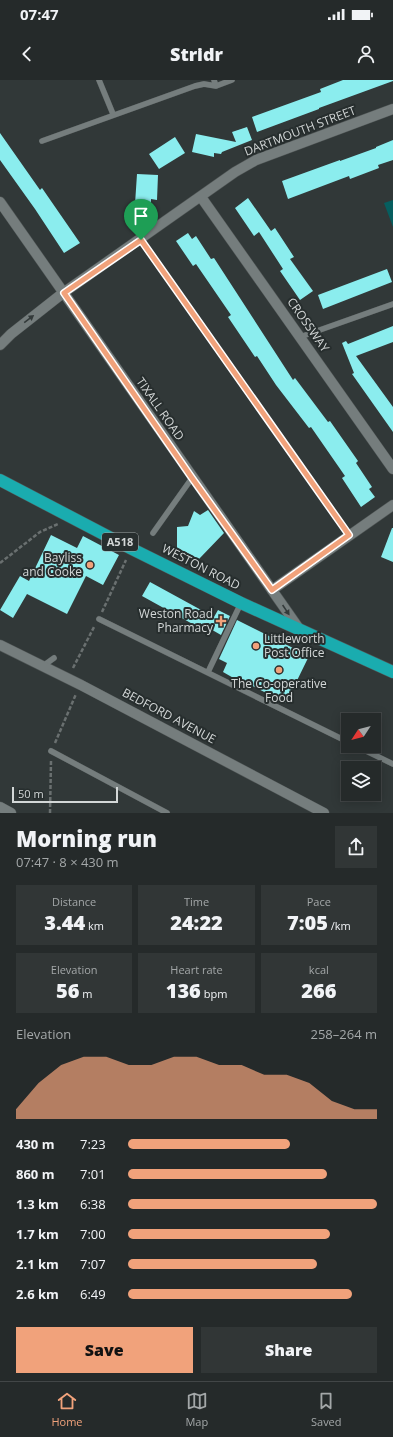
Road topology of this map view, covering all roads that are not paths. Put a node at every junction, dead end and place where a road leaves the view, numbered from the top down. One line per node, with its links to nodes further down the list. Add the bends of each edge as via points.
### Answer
1 (99, 80): 5 (lane)
2 (232, 80): 3 (lane)
3 (215, 83): 5 (lane, via 195,86)
4 (393, 110): 7 (street, DARTMOUTH STREET, via 256,160)
5 (113, 114): 6 (lane)
6 (42, 141)
7 (201, 197): 9 (street, DARTMOUTH STREET); 12 (street, CROSSWAY)
8 (0, 202): 10 (street, TIXALL ROAD)
9 (141, 240): 10 (street, DARTMOUTH STREET); 19 (lane)
10 (64, 293): 13 (street, DARTMOUTH STREET, one-way to 10); 15 (street, TIXALL ROAD)
11 (393, 304): 12 (lane)
12 (300, 337): 14 (street, CROSSWAY)
13 (0, 345)
14 (393, 469)
15 (192, 478): 18 (lane); 20 (street, TIXALL ROAD)
16 (0, 480): 21 (highway, WESTON ROAD / A518)
17 (393, 505): 19 (street)
18 (153, 533)
19 (349, 535): 20 (street)
20 (272, 590): 23 (street, TIXALL ROAD, one-way to 23)
21 (241, 603): 23 (highway, WESTON ROAD / A518); 27 (lane)
22 (99, 619): 27 (lane)
23 (300, 630): 28 (highway, WESTON ROAD / A518)
24 (0, 645): 26 (street, BEDFORD AVENUE)
25 (54, 658): 26 (lane)
26 (43, 666): 36 (street, BEDFORD AVENUE)
27 (208, 672): 29 (lane)
28 (393, 672)
29 (341, 738)
30 (51, 751): 35 (lane)
31 (370, 753): 32 (lane)
32 (393, 764)
33 (0, 807): 34 (street)
34 (11, 813)
35 (167, 813)
36 (324, 813)

